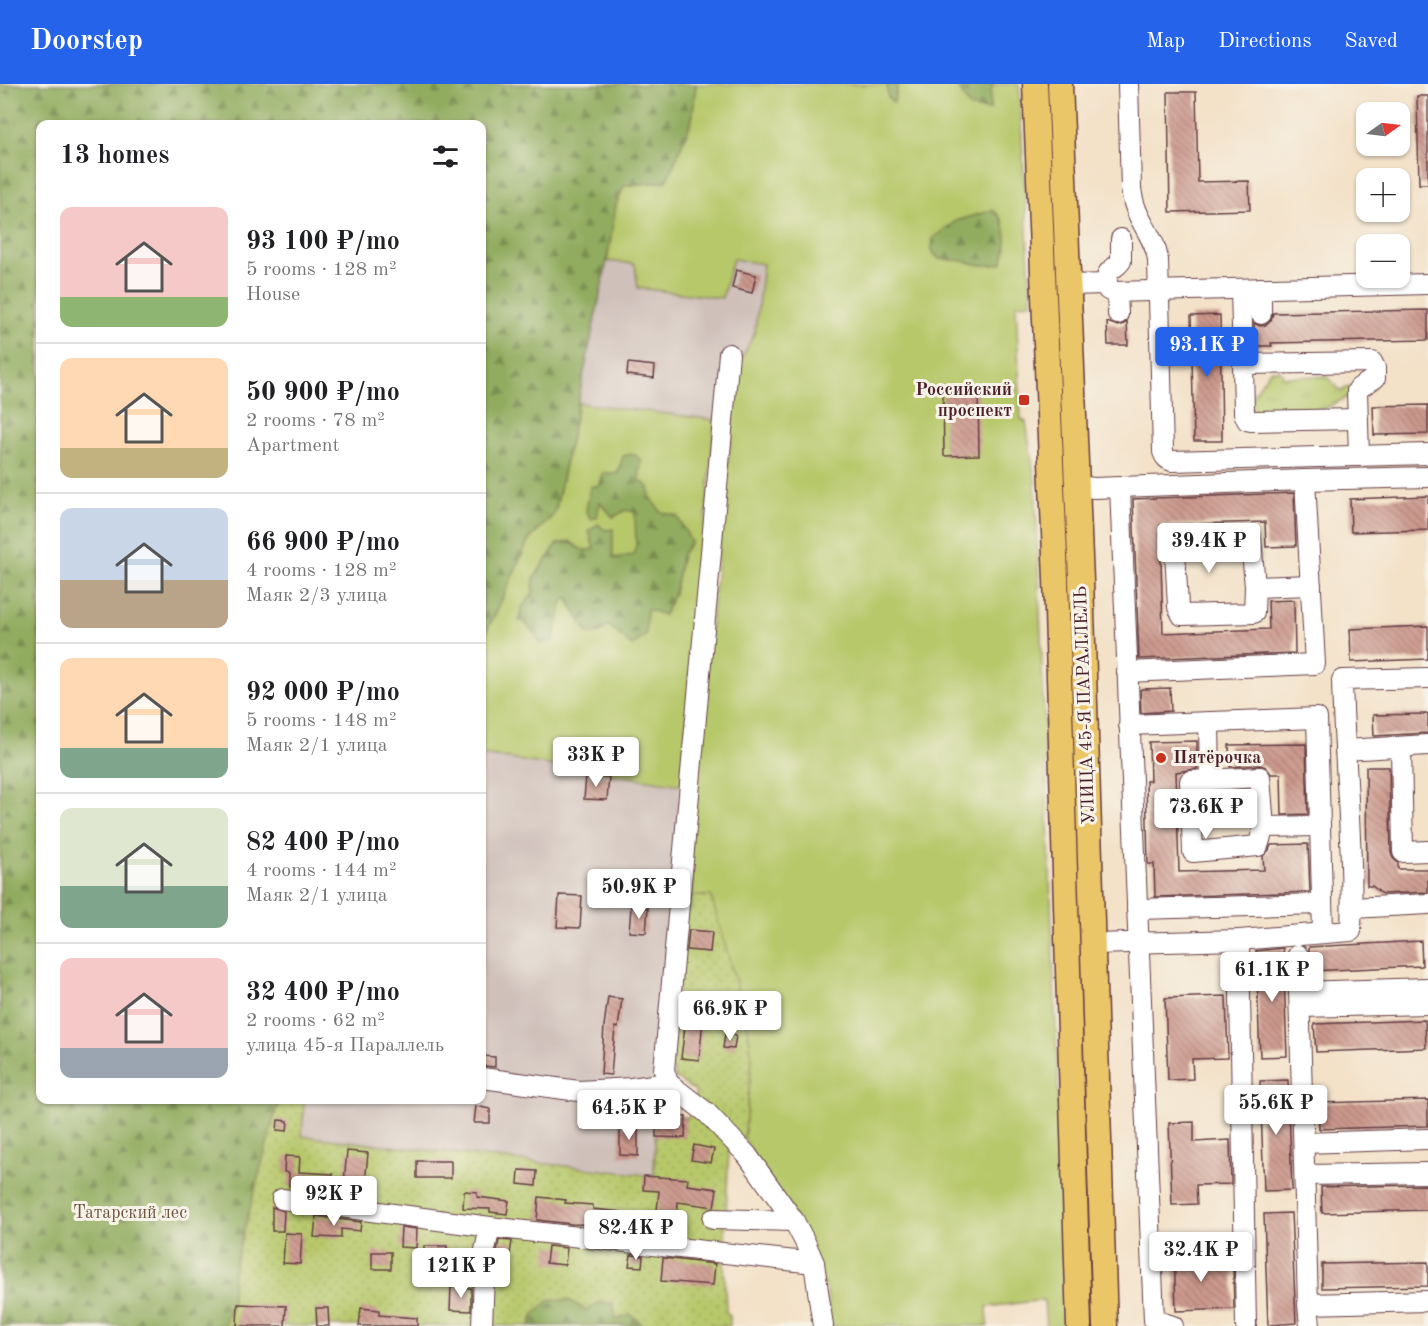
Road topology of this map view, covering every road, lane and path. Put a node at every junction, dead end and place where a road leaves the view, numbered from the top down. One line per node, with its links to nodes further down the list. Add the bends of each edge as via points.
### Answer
1 (1035, 84): 61 (main road, УЛИЦА 45-Я ПАРАЛЛЕЛЬ, via 1056,590)
2 (1060, 84): 6 (main road, УЛИЦА 45-Я ПАРАЛЛЕЛЬ)
3 (1128, 84): 9 (street, via 1133,202 1157,252)
4 (1121, 239): 7 (street, via 1120,264 1108,272)
5 (1428, 284): 8 (street)
6 (1068, 285): 7 (street); 19 (main road, УЛИЦА 45-Я ПАРАЛЛЕЛЬ)
7 (1112, 288): 9 (street); 10 (street)
8 (1251, 289): 9 (street); 11 (street); 13 (street)
9 (1159, 291): 16 (street, via 1162,452 1167,459)
10 (1118, 314)
11 (1262, 314)
12 (729, 354): 47 (street, via 664,1070)
13 (1243, 364): 14 (street, via 1247,420); 14 (street, via 1372,362 1375,378 1359,388)
14 (1358, 419): 16 (street)
15 (1428, 454): 16 (street)
16 (1359, 456)
17 (1428, 477): 18 (street)
18 (1305, 480): 20 (street); 21 (street)
19 (1077, 486): 20 (street); 41 (main road, УЛИЦА 45-Я ПАРАЛЛЕЛЬ)
20 (1120, 487): 23 (street)
21 (1311, 585): 22 (street); 23 (street, via 1315,664)
22 (1255, 586): 22 (street, via 1254,613 1182,615 1178,607 1175,551 1180,541 1251,538)
23 (1127, 672): 26 (street)
24 (1428, 678): 29 (street, via 1342,680)
25 (1209, 722): 26 (street); 30 (street); 31 (street, via 1317,718)
26 (1129, 725): 37 (street)
27 (1428, 745): 28 (street)
28 (1401, 747): 29 (street); 33 (street, via 1403,852)
29 (1345, 750): 36 (street)
30 (1210, 780): 32 (street, via 1260,777); 32 (street, via 1190,781 1193,852 1258,846)
31 (1320, 826): 32 (street); 34 (street)
32 (1264, 827)
33 (1428, 851)
34 (1322, 904): 37 (street); 38 (street)
35 (1428, 904): 36 (street)
36 (1352, 908): 38 (street, via 1351,931)
37 (1137, 909): 40 (street)
38 (1323, 933): 39 (street)
39 (1239, 940): 40 (street); 64 (street)
40 (1138, 942): 41 (street); 63 (street, via 1154,1320)
41 (1093, 944): 62 (main road, УЛИЦА 45-Я ПАРАЛЛЕЛЬ)
42 (1298, 954): 44 (street)
43 (1428, 988): 44 (street)
44 (1299, 1000): 45 (street); 49 (street)
45 (1428, 1004)
46 (486, 1079): 47 (street, via 579,1091)
47 (668, 1083): 54 (street, via 707,1113 747,1155)
48 (1428, 1139): 49 (street)
49 (1304, 1143): 51 (street)
50 (1428, 1173): 51 (street)
51 (1305, 1175): 58 (street)
52 (282, 1199): 55 (street)
53 (713, 1219): 54 (street)
54 (794, 1221): 56 (street)
55 (490, 1227): 56 (street); 59 (street, via 485,1250)
56 (814, 1263): 60 (street)
57 (1428, 1301): 58 (street)
58 (1308, 1304): 65 (street)
59 (482, 1326)
60 (822, 1326)
61 (1079, 1326)
62 (1105, 1326)
63 (1173, 1326)
64 (1246, 1326)
65 (1310, 1326)

